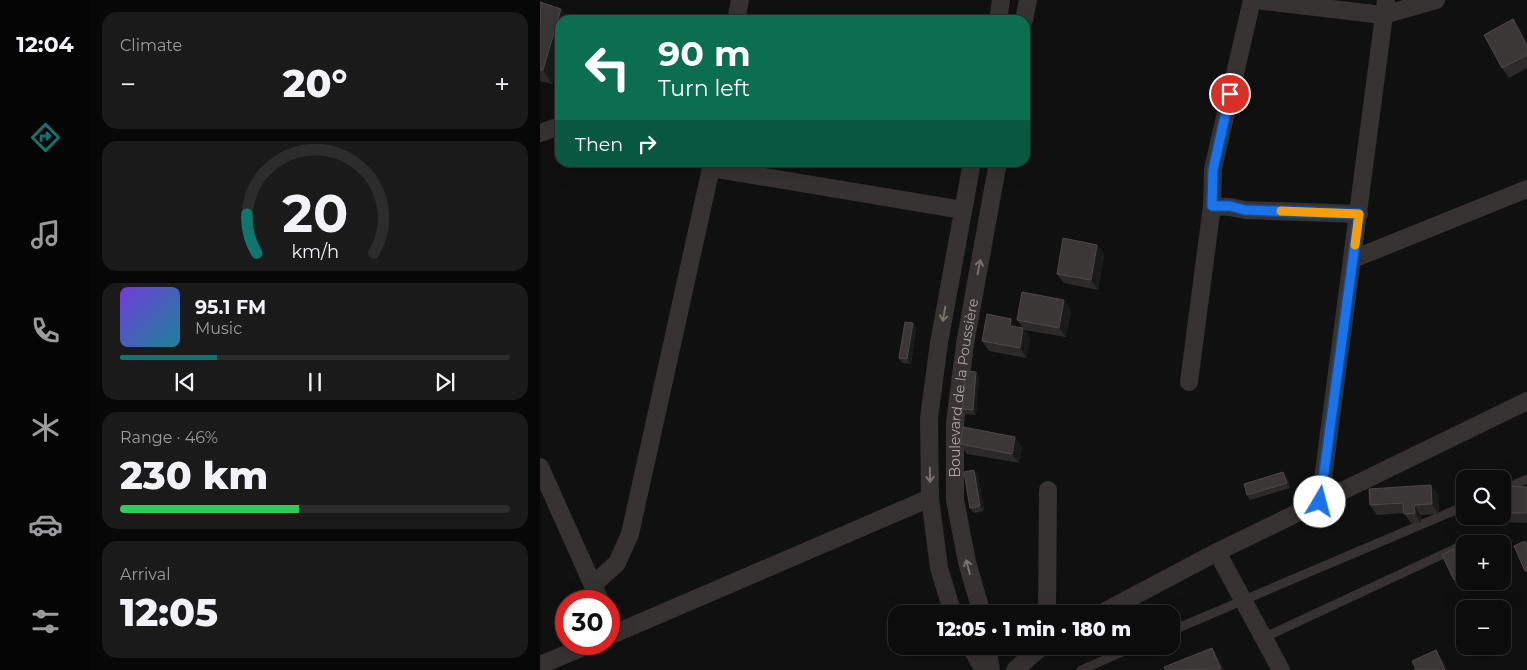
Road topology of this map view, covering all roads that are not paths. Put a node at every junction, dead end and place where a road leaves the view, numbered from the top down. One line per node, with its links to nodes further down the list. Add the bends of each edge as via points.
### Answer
1 (740, 0): 8 (street)
2 (1001, 0): 9 (street)
3 (1028, 0): 10 (street)
4 (1252, 0): 18 (street, via 1213,170)
5 (1256, 0): 7 (street)
6 (1436, 0): 7 (street)
7 (1385, 7): 20 (street)
8 (737, 15)
9 (999, 15)
10 (1025, 15)
11 (555, 128): 12 (street)
12 (540, 133)
13 (711, 167): 33 (street, via 630,534 617,563)
14 (722, 167): 19 (street)
15 (971, 167): 19 (street, Boulevard de la Poussière)
16 (997, 167): 37 (street, Boulevard de la Poussière, one-way to 16, via 967,562 956,500 955,423 965,344)
17 (1527, 189): 21 (street)
18 (1212, 206): 20 (street); 22 (street)
19 (963, 210): 28 (street, Boulevard de la Poussière, one-way to 28, via 929,418)
20 (1359, 214): 21 (street)
21 (1353, 259): 29 (street)
22 (1189, 382)
23 (1527, 402): 29 (street)
24 (540, 467): 33 (street)
25 (1527, 479): 26 (lane)
26 (1511, 486)
27 (1048, 490): 38 (street)
28 (930, 498): 36 (street, Boulevard de la Poussière, via 939,568); 40 (street)
29 (1320, 502): 32 (street)
30 (1456, 510): 35 (lane)
31 (1456, 548): 42 (lane)
32 (1217, 552): 35 (street); 39 (street)
33 (593, 585): 34 (street)
34 (595, 590)
35 (1243, 600): 41 (lane); 42 (street)
36 (950, 605)
37 (979, 605)
38 (1047, 605)
39 (1117, 605)
40 (620, 626)
41 (1180, 627)
42 (1264, 638): 53 (street)
43 (564, 655): 48 (street)
44 (975, 655): 49 (street)
45 (988, 655): 50 (street)
46 (1032, 655): 51 (street)
47 (1115, 655): 52 (lane)
48 (540, 665)
49 (984, 670)
50 (991, 670)
51 (1015, 670)
52 (1081, 670)
53 (1281, 670)

